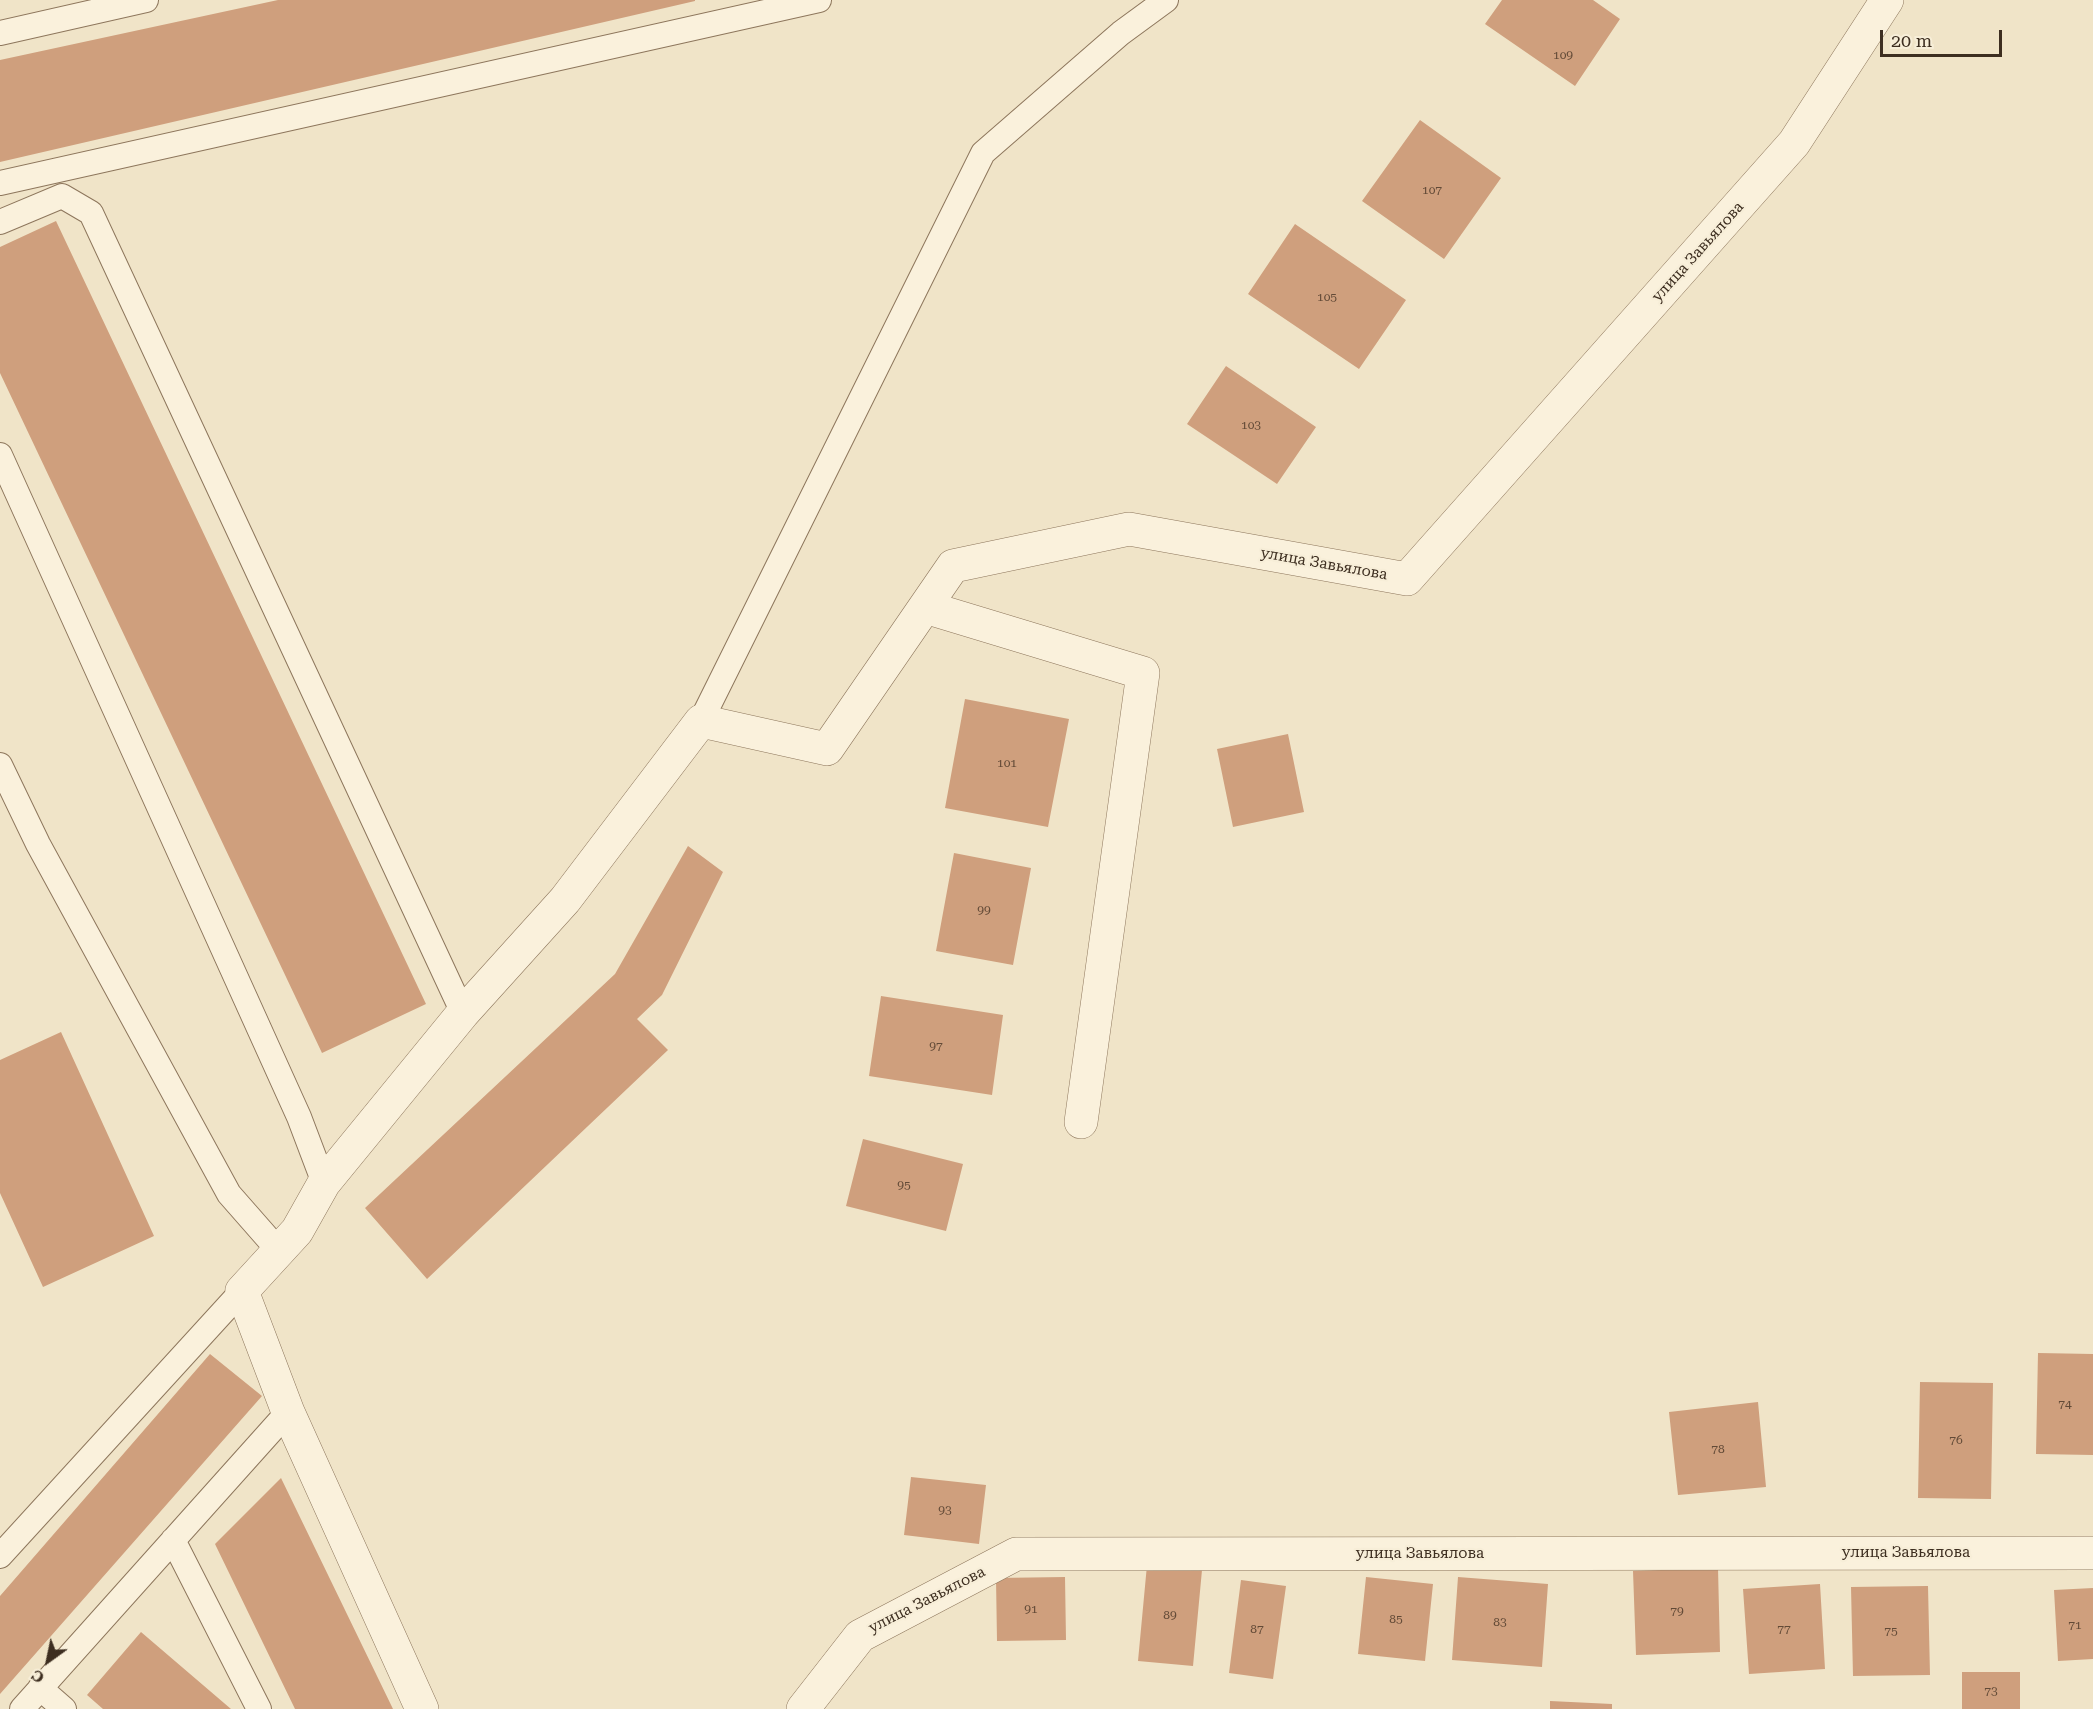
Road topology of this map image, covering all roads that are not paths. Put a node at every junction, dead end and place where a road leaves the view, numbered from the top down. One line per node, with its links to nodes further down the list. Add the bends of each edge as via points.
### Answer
1 (146, 0): 5 (lane)
2 (819, 0): 6 (lane)
3 (1166, 0): 10 (lane, via 1121,33 983,153)
4 (1887, 0): 9 (street, улица Завьялова, via 1794,143 1407,579 1129,529 953,566)
5 (0, 33)
6 (0, 183)
7 (0, 222): 12 (lane, via 62,196 91,213)
8 (0, 455): 14 (lane, via 294,1106)
9 (925, 607): 10 (street, улица Завьялова, via 827,749); 13 (street, via 1143,673)
10 (700, 721): 12 (street, via 565,900)
11 (0, 765): 15 (lane, via 38,844 230,1194)
12 (463, 1013): 14 (street)
13 (1081, 1122)
14 (324, 1183): 15 (street, via 297,1231)
15 (279, 1251): 16 (street)
16 (242, 1291): 17 (street); 20 (lane)
17 (288, 1412): 18 (lane); 25 (street)
18 (173, 1540): 21 (lane); 24 (lane)
19 (2093, 1553): 26 (street, улица Завьялова, via 1016,1554 860,1636)
20 (0, 1556)
21 (40, 1688): 22 (lane); 23 (lane)
22 (22, 1709)
23 (64, 1709)
24 (259, 1709)
25 (422, 1709)
26 (803, 1709)

